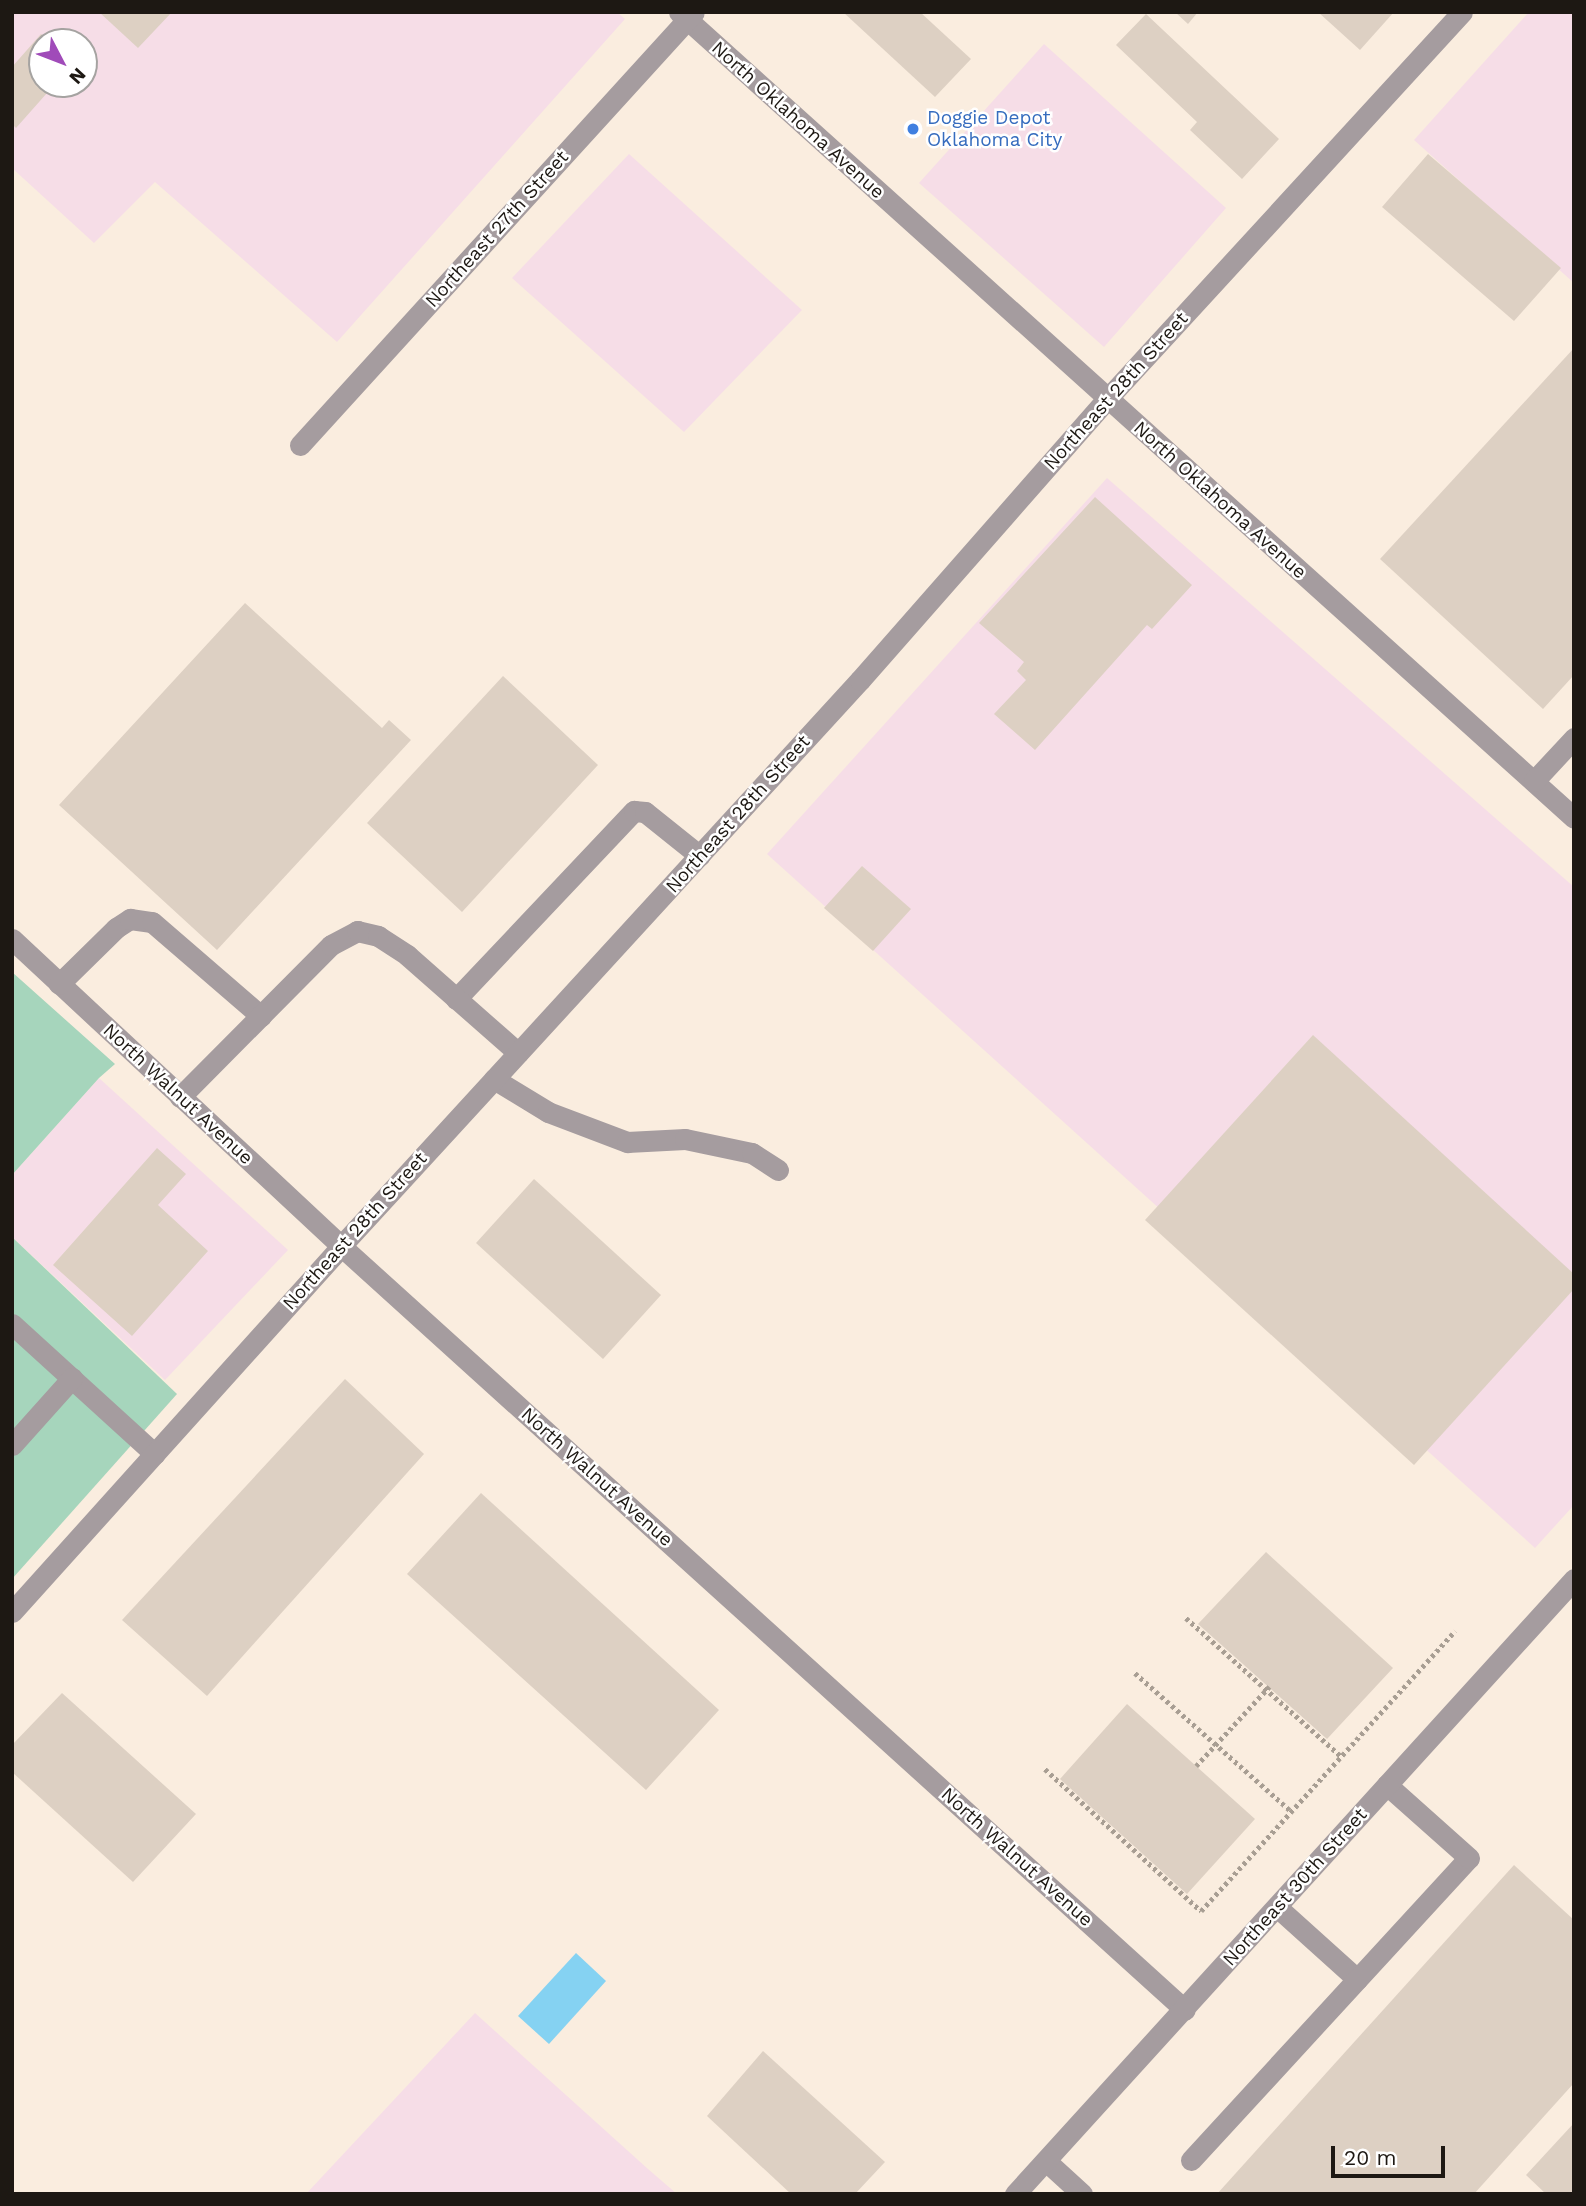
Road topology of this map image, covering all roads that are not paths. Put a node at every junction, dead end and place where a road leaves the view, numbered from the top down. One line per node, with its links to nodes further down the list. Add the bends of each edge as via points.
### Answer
1 (1462, 12): 3 (street, Northeast 28th Street)
2 (686, 15): 3 (street, North Oklahoma Avenue); 4 (street, Northeast 27th Street)
3 (1107, 399): 6 (street, North Oklahoma Avenue); 8 (street, Northeast 28th Street)
4 (300, 445)
5 (1574, 738): 6 (street)
6 (1534, 781): 7 (street, North Oklahoma Avenue)
7 (1574, 818)
8 (700, 856): 11 (street, via 645,812 634,811); 13 (street, Northeast 28th Street)
9 (12, 939): 10 (street, North Walnut Avenue)
10 (60, 984): 12 (street, via 116,928 130,919 152,922); 15 (street, North Walnut Avenue)
11 (456, 999): 12 (street, via 390,943 356,931 331,944); 13 (street)
12 (261, 1016): 15 (street)
13 (518, 1053): 14 (street, Northeast 28th Street)
14 (494, 1079): 16 (street, via 548,1112 627,1142 685,1139 752,1153); 17 (street, Northeast 28th Street)
15 (180, 1097): 17 (street, North Walnut Avenue)
16 (778, 1170)
17 (341, 1246): 21 (street, Northeast 28th Street); 27 (street, North Walnut Avenue)
18 (12, 1324): 19 (street)
19 (72, 1378): 20 (street); 21 (street)
20 (12, 1445)
21 (155, 1454): 23 (street, Northeast 28th Street)
22 (1574, 1579): 24 (street, Northeast 30th Street)
23 (12, 1612)
24 (1387, 1785): 25 (street, Northeast 30th Street); 26 (street, via 1469,1858)
25 (1277, 1907): 26 (street); 27 (street, Northeast 30th Street)
26 (1357, 1979): 28 (street)
27 (1185, 2010): 29 (street, Northeast 30th Street)
28 (1191, 2160)
29 (1046, 2161): 30 (street, Northeast 30th Street); 31 (street)
30 (1015, 2194)
31 (1082, 2194)

